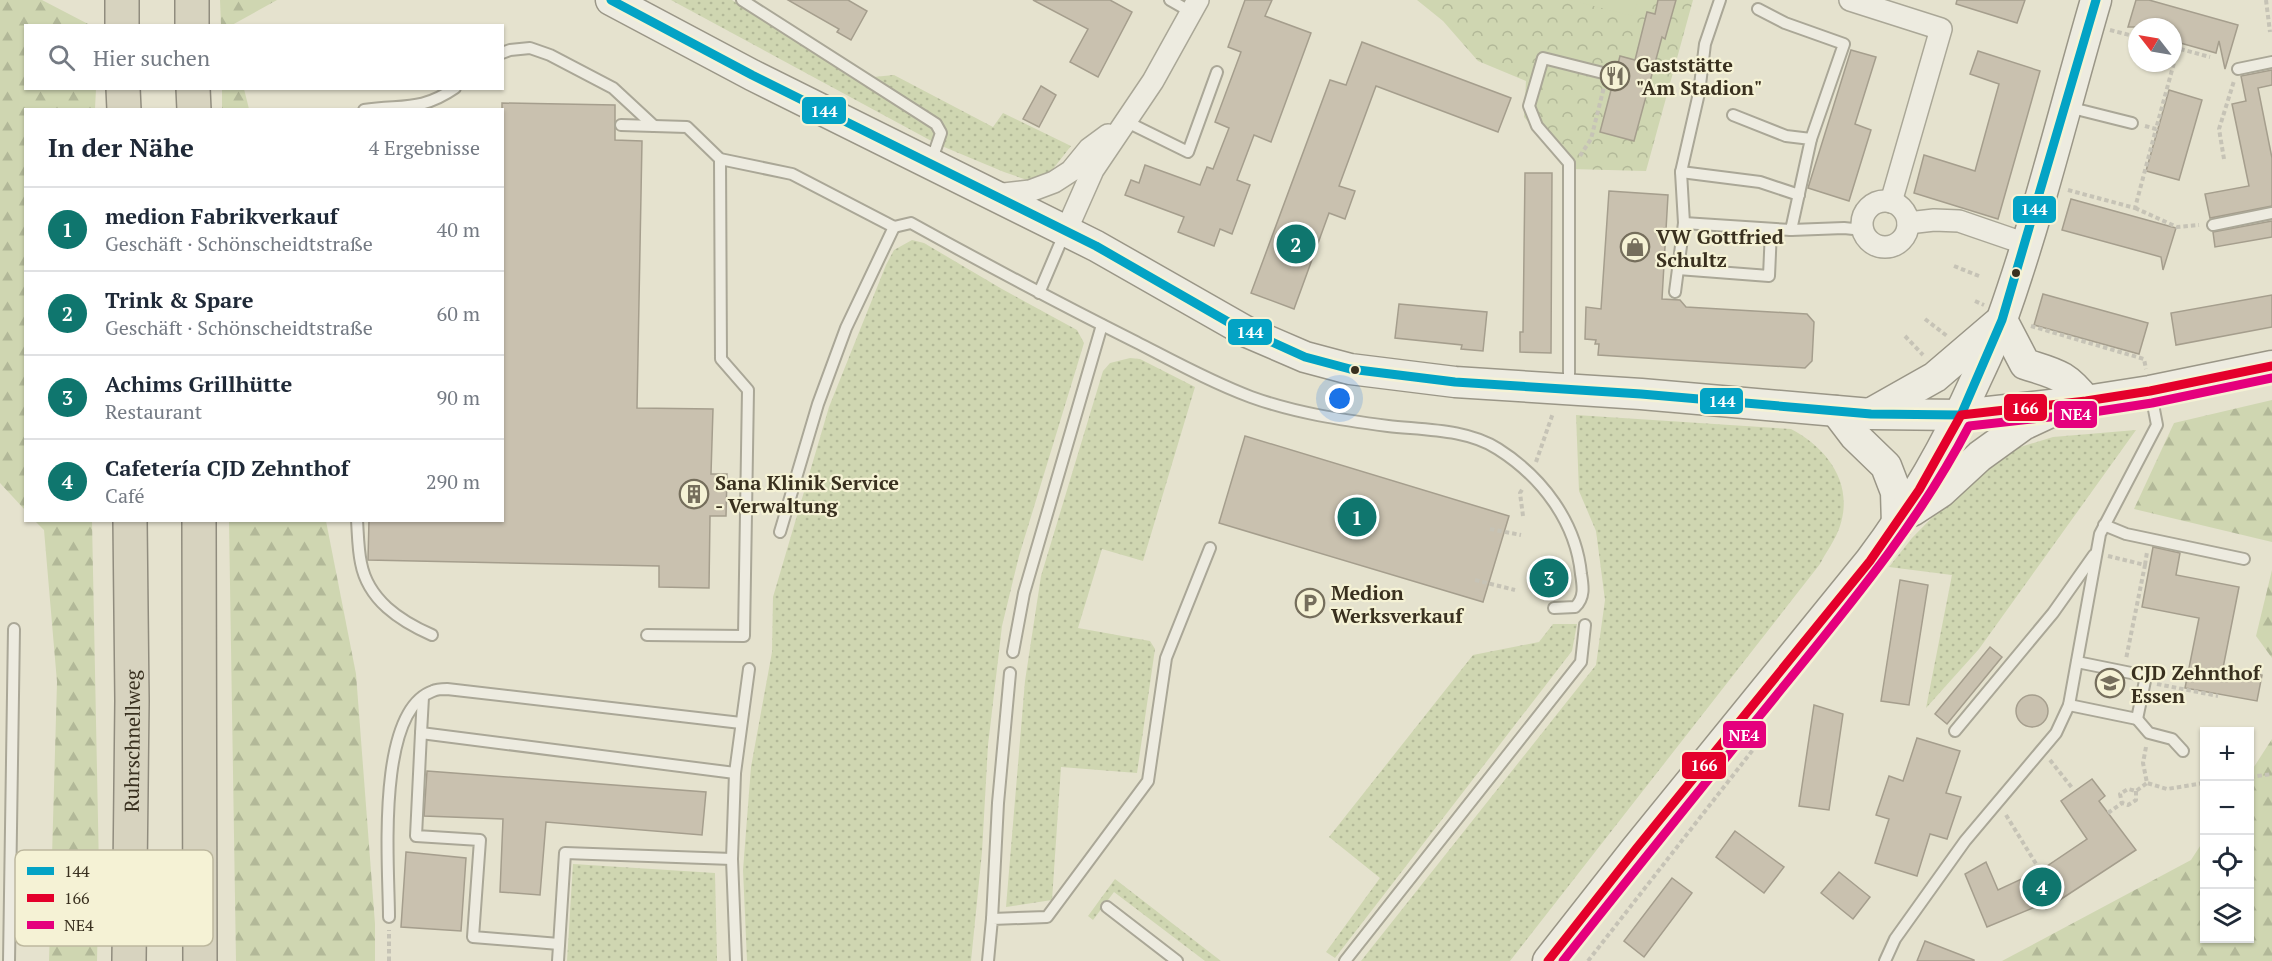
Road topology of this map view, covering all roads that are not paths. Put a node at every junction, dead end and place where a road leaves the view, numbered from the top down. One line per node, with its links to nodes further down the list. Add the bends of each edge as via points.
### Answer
1 (122, 0): 11 (highway)
2 (192, 0): 12 (highway)
3 (611, 0): 32 (main road)
4 (742, 0): 32 (lane, via 936,124 940,134)
5 (1170, 0): 9 (lane)
6 (1720, 0): 33 (lane, via 1705,44 1699,93)
7 (1850, 0): 36 (street, via 1941,29)
8 (2096, 0): 21 (main road)
9 (1195, 6): 26 (street, via 1153,81)
10 (1758, 9): 30 (lane, via 1844,44)
11 (122, 24)
12 (192, 24)
13 (504, 52): 29 (lane, via 530,48 550,55 613,88)
14 (2272, 62): 15 (lane)
15 (2238, 69)
16 (1217, 72): 26 (lane, via 1188,152)
17 (1607, 74): 53 (lane, via 1543,58 1529,106 1537,126 1569,163)
18 (123, 90): 22 (highway)
19 (193, 90): 23 (highway)
20 (452, 90): 24 (lane, via 433,102)
21 (2065, 106): 27 (lane); 46 (main road)
22 (124, 108)
23 (194, 108)
24 (386, 108)
25 (1733, 115): 30 (lane, via 1786,135)
26 (1125, 121): 35 (street, via 1054,182 1030,191); 45 (street, via 1084,187)
27 (2136, 124)
28 (621, 125): 29 (lane)
29 (654, 126): 31 (lane, via 687,127)
30 (1811, 139): 34 (lane)
31 (720, 159): 41 (lane, via 792,174); 72 (lane, via 721,359 748,390 744,636)
32 (929, 165): 35 (main road)
33 (1681, 172): 34 (lane, via 1760,182); 38 (lane)
34 (1799, 195): 43 (lane)
35 (993, 196): 45 (main road)
36 (1891, 201): 39 (street, via 1903,210); 44 (street, via 1869,208 1864,214)
37 (2272, 213): 40 (lane)
38 (1684, 223): 42 (lane); 47 (lane)
39 (1908, 223): 44 (street, via 1904,237 1892,246 1871,243); 46 (street, via 1959,222)
40 (2213, 225)
41 (894, 227): 48 (lane, via 911,223); 64 (lane, via 846,328 818,404)
42 (1771, 230): 43 (lane); 47 (lane, via 1769,276)
43 (1791, 230): 44 (lane)
44 (1863, 230)
45 (1066, 231): 48 (lane); 53 (main road, via 1230,323 1305,357 1404,377)
46 (2026, 244): 50 (main road)
47 (1678, 269): 49 (lane)
48 (1039, 292): 51 (lane)
49 (1676, 292)
50 (2016, 323): 55 (main road, via 2025,364 2071,383); 57 (main road); 58 (main road)
51 (1102, 325): 68 (lane, via 1250,397 1337,419 1453,433 1498,449 1531,476 1553,501 1574,540 1583,591 1581,601 1575,607); 73 (lane, via 1023,593)
52 (2272, 366): 54 (main road)
53 (1565, 389): 56 (main road)
54 (2150, 391): 55 (main road); 63 (lane, via 2157,425)
55 (2076, 402): 58 (main road); 62 (main road, via 2023,425)
56 (1836, 411): 57 (main road); 62 (main road, via 1886,466 1896,492)
57 (1871, 414): 58 (main road)
58 (1961, 415): 62 (main road)
59 (130, 522): 87 (highway, Ruhrschnellweg)
60 (199, 522): 88 (highway)
61 (357, 522): 71 (lane, via 361,565 370,588 387,609)
62 (1899, 522): 104 (main road)
63 (2104, 525): 66 (lane); 67 (lane, via 2126,534)
64 (780, 532)
65 (1210, 548): 92 (lane, via 1166,658 1148,781 1047,917)
66 (2096, 552): 74 (lane); 83 (lane, via 2053,613)
67 (2244, 559)
68 (1554, 608)
69 (1585, 625): 103 (lane, via 1581,662)
70 (14, 629): 80 (lane)
71 (432, 635)
72 (647, 635)
73 (1013, 652)
74 (2077, 662): 78 (lane); 81 (lane, via 2146,676)
75 (749, 669): 82 (lane)
76 (1010, 673): 92 (lane)
77 (423, 697): 82 (lane, via 433,690 447,688); 84 (lane); 91 (lane, via 399,732 390,779)
78 (2069, 705): 81 (lane); 105 (lane, via 2056,733 1965,841 1895,939)
79 (0, 711): 80 (lane)
80 (12, 711): 96 (lane)
81 (2137, 719): 85 (lane, via 2149,733 2172,739)
82 (741, 723): 86 (lane)
83 (1955, 731)
84 (421, 733): 86 (lane); 93 (lane, via 416,836 480,840 473,937)
85 (2183, 751)
86 (735, 773): 89 (lane)
87 (130, 850)
88 (200, 850)
89 (732, 859): 93 (lane, via 565,854); 100 (lane)
90 (1107, 907): 102 (lane)
91 (389, 917)
92 (992, 919): 101 (lane)
93 (559, 944): 99 (lane)
94 (129, 946): 97 (highway, Ruhrschnellweg)
95 (200, 946): 98 (highway)
96 (9, 961)
97 (129, 961)
98 (200, 961)
99 (558, 961)
100 (736, 961)
101 (988, 961)
102 (1177, 961)
103 (1345, 961)
104 (1548, 961)
105 (1885, 961)

